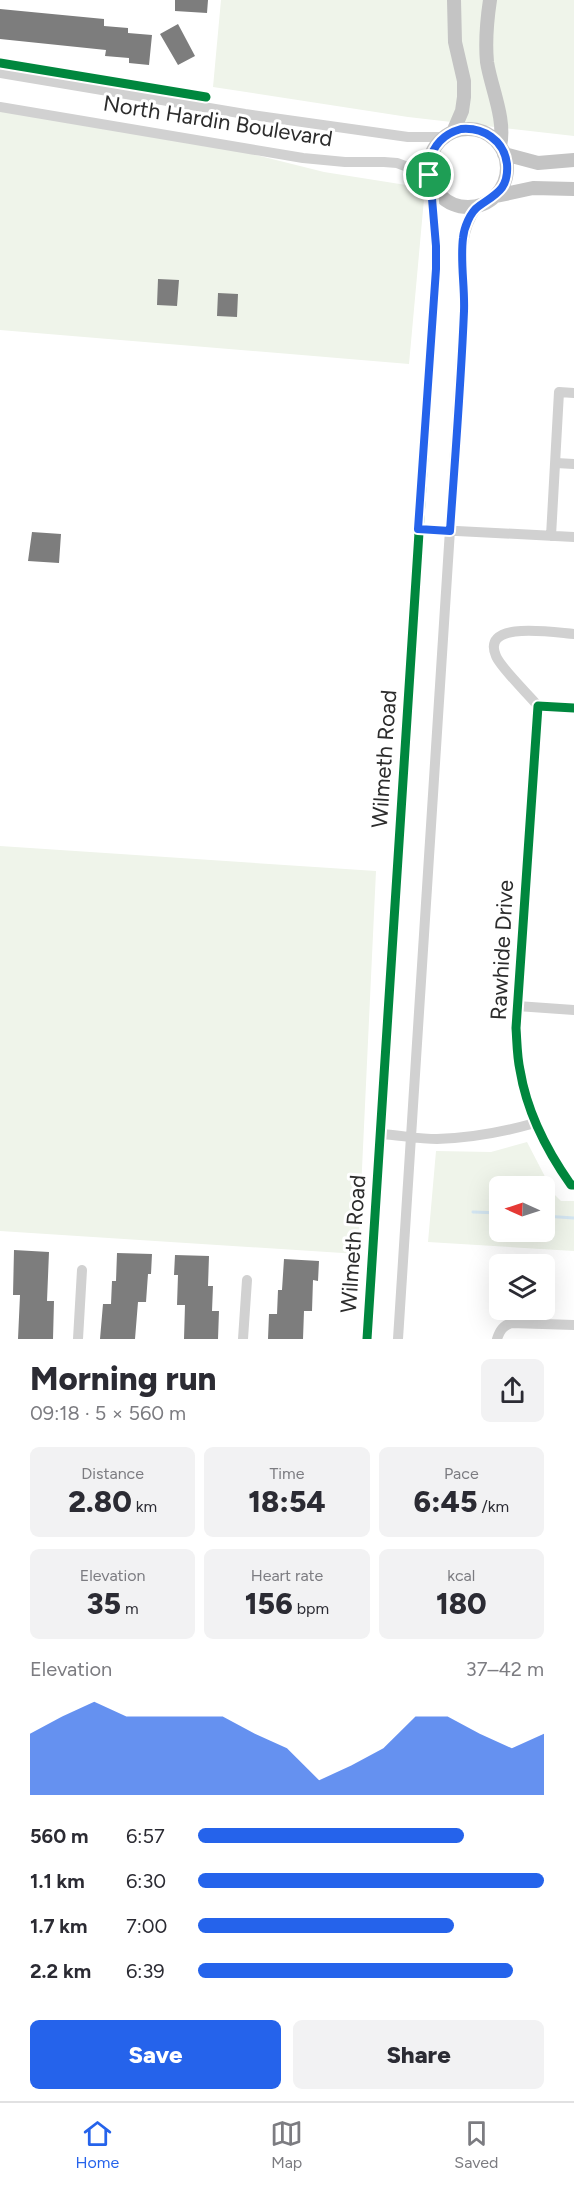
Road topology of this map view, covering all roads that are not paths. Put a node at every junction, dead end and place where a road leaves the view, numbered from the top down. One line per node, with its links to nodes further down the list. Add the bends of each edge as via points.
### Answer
1 (454, 0): 5 (main road, via 455,42 465,97 462,111)
2 (490, 0): 6 (main road, via 487,61)
3 (0, 74): 5 (street, North Hardin Boulevard, via 408,137)
4 (0, 107): 8 (street, North Hardin Boulevard, via 303,158 397,163)
5 (448, 134): 6 (main road, via 477,130 492,137); 8 (main road, via 434,147)
6 (502, 150): 7 (main road, via 538,163); 10 (main road, via 507,174)
7 (574, 160)
8 (430, 178): 11 (main road, via 437,194 450,204); 15 (street, Wilmeth Road, via 436,269)
9 (574, 189): 10 (main road, via 533,188)
10 (496, 196): 11 (main road)
11 (478, 206): 16 (street, via 463,237 464,312)
12 (574, 393): 13 (street, via 560,392)
13 (556, 463): 14 (street); 17 (street)
14 (574, 464)
15 (418, 529): 16 (street); 25 (street, Wilmeth Road)
16 (450, 531): 17 (street); 26 (street)
17 (551, 536): 18 (street)
18 (574, 537)
19 (574, 634): 20 (street, via 512,631 498,637 495,643 496,658)
20 (538, 706): 21 (street); 22 (street, Rawhide Drive)
21 (574, 708)
22 (517, 1006): 23 (street); 24 (street, Rawhide Drive, via 520,1071)
23 (574, 1010)
24 (535, 1123): 26 (street, via 469,1137); 27 (street, Rawhide Drive, via 551,1157)
25 (380, 1134): 26 (street); 33 (street, Wilmeth Road)
26 (411, 1136): 34 (street)
27 (573, 1185)
28 (82, 1270): 31 (street)
29 (246, 1280): 32 (street)
30 (574, 1325): 35 (street, via 520,1322 504,1326)
31 (78, 1339)
32 (243, 1339)
33 (367, 1339)
34 (398, 1339)
35 (498, 1339)

